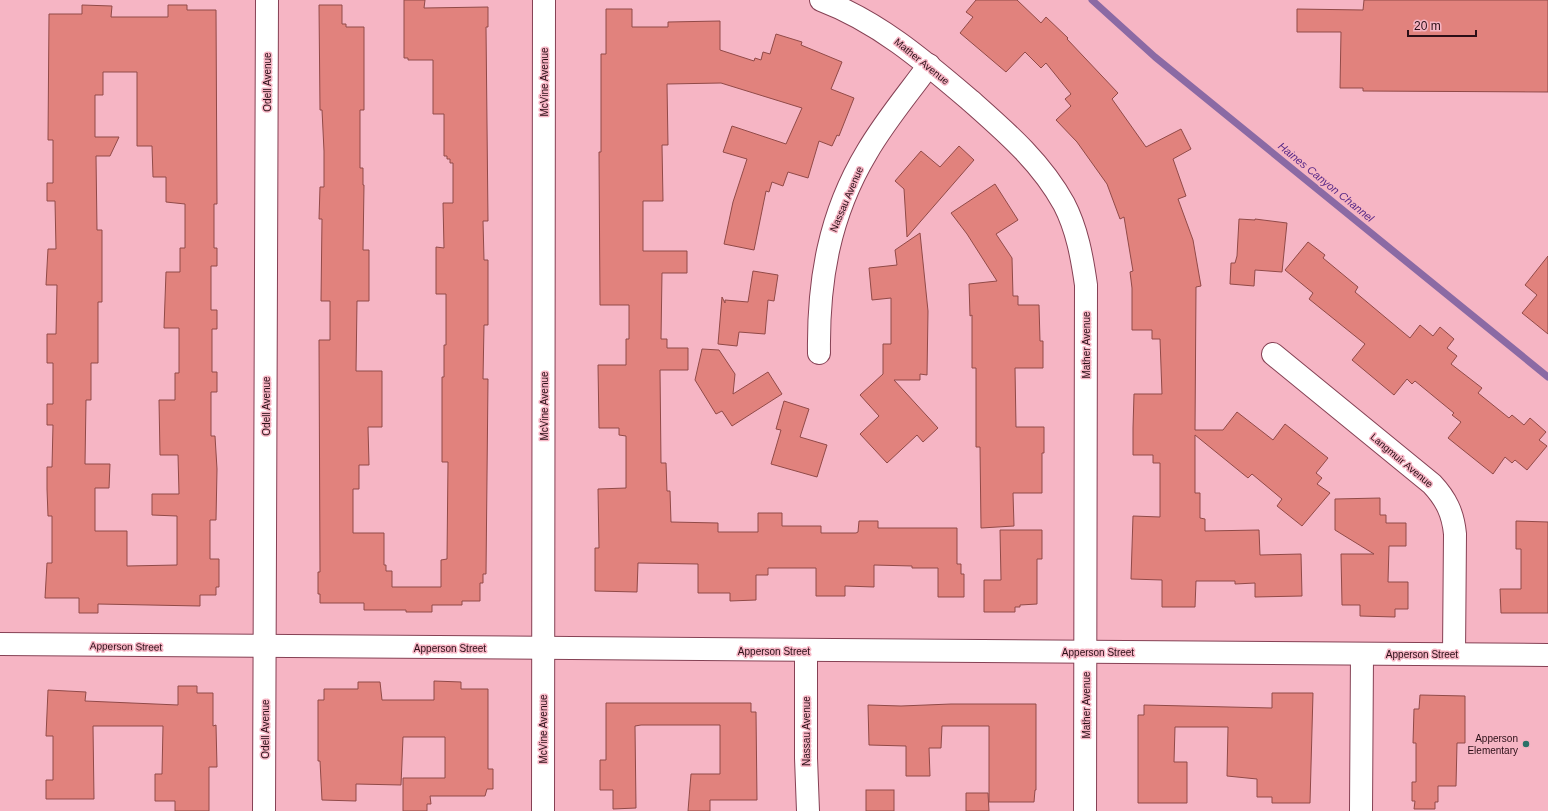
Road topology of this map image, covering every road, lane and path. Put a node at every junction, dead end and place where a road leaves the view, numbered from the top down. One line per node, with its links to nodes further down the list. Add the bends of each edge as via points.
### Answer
1 (267, 0): 8 (street, Odell Avenue)
2 (544, 0): 9 (street, McVine Avenue)
3 (821, 0): 4 (street, Mather Avenue, via 882,30)
4 (929, 65): 5 (street, Nassau Avenue, via 867,152 854,175 830,234 824,265); 11 (street, Mather Avenue, via 1032,158 1064,205 1081,251 1086,285)
5 (819, 353)
6 (1273, 354): 13 (street, Langmuir Avenue, via 1432,484 1446,501 1453,518 1455,534)
7 (0, 644): 8 (street, Apperson Street)
8 (265, 647): 9 (street, Apperson Street); 15 (street, Odell Avenue)
9 (544, 649): 10 (street, Apperson Street); 16 (street, McVine Avenue)
10 (806, 651): 11 (street, Apperson Street); 17 (street, Nassau Avenue)
11 (1086, 652): 12 (street, Apperson Street); 18 (street, Mather Avenue)
12 (1362, 654): 13 (street, Apperson Street); 19 (street)
13 (1454, 654): 14 (street, Apperson Street)
14 (1548, 655)
15 (264, 811)
16 (543, 811)
17 (808, 811)
18 (1086, 811)
19 (1361, 811)

